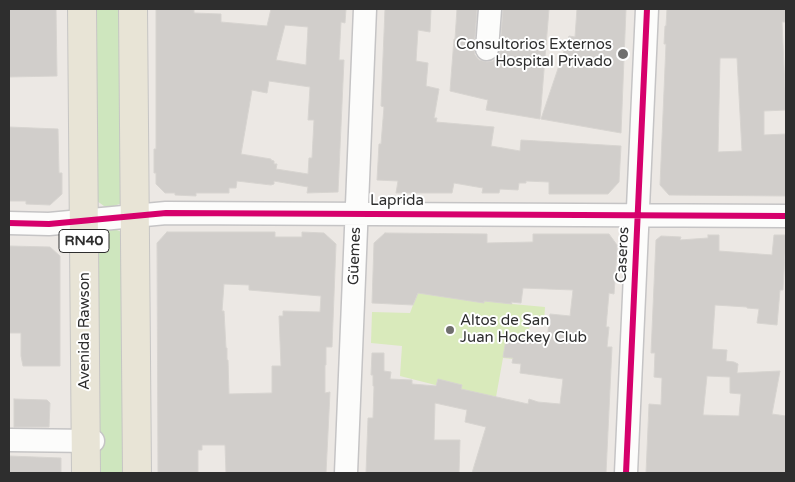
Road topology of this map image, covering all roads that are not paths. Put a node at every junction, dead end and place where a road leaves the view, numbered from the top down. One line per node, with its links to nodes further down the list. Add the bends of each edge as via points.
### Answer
1 (82, 9): 11 (main road, Avenida Rawson / RN40)
2 (133, 9): 9 (main road)
3 (365, 9): 7 (street, Güemes)
4 (490, 9): 6 (street)
5 (646, 9): 8 (street, Caseros)
6 (487, 49)
7 (357, 214): 8 (street, Laprida); 9 (street, Laprida, via 166,213); 17 (street, Güemes)
8 (637, 215): 10 (street, Laprida); 18 (street, Caseros)
9 (135, 216): 11 (street, Laprida); 16 (main road)
10 (786, 216)
11 (84, 220): 12 (street, Laprida, via 49,224); 14 (main road, Avenida Rawson / RN40)
12 (9, 223)
13 (9, 440): 14 (street)
14 (90, 441): 15 (main road, Avenida Rawson / RN40)
15 (86, 473)
16 (137, 473)
17 (346, 473)
18 (626, 473)

